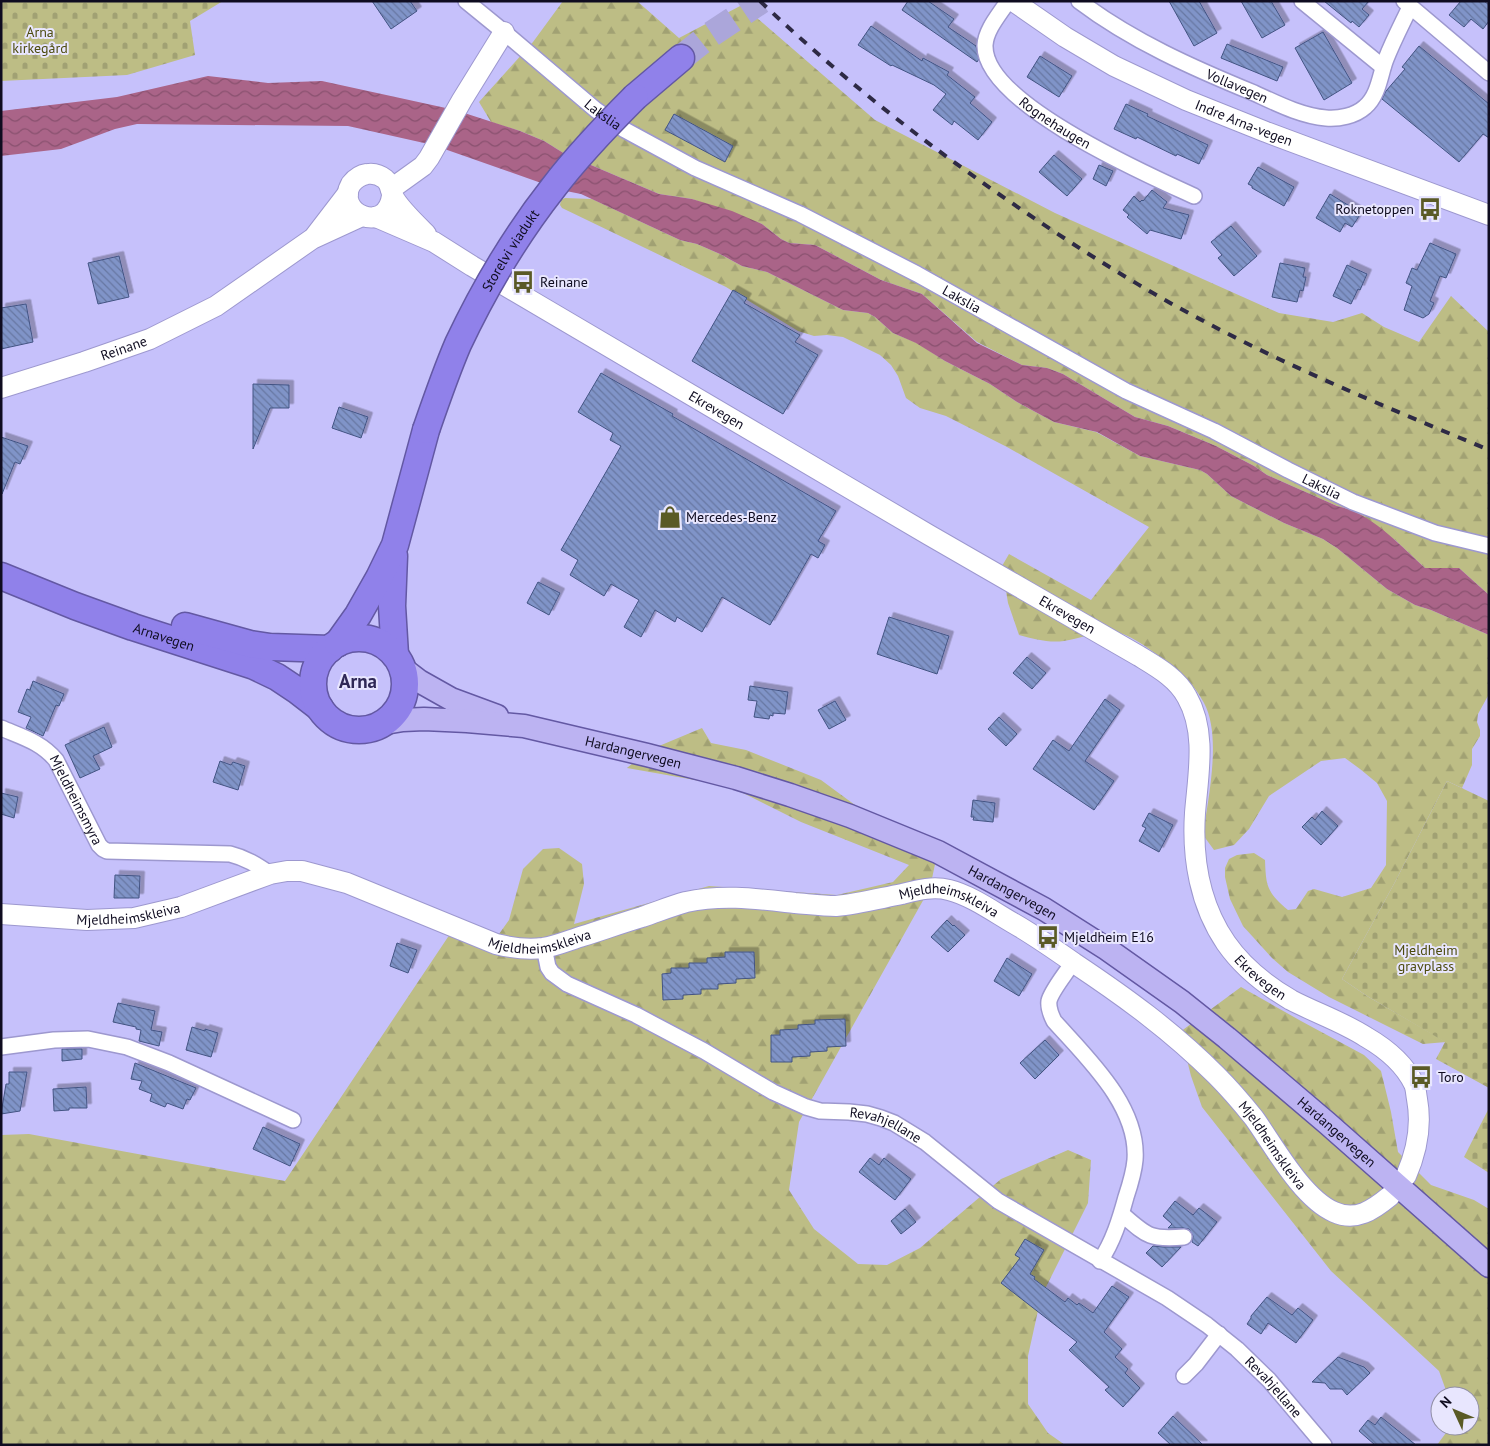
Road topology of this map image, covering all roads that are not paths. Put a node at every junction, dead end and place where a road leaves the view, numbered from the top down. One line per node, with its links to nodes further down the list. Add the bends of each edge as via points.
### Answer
1 (466, 1): 7 (street, Lakslia)
2 (1008, 1): 13 (street, Rognehaugen, via 993,23 985,44 990,64 1008,87 1077,138)
3 (1013, 1): 14 (main road, Indre Arna-vegen, via 1065,38 1114,66 1186,100)
4 (1078, 1): 9 (street, Vollavegen, via 1143,42 1186,64 1283,106 1324,118 1335,118 1367,106 1373,98)
5 (1302, 1): 9 (street)
6 (1407, 4): 9 (street, Vollavegen); 10 (street, Vollavegen)
7 (504, 32): 11 (main road, via 429,158); 20 (street, Lakslia, via 596,110 625,130 695,168 800,214 917,274 1126,391 1214,431 1354,502 1435,533)
8 (681, 58): 19 (highway, Storelvi viadukt, bridge, via 603,129 553,188 505,258 458,345 440,390)
9 (1383, 67)
10 (1489, 73)
11 (392, 192): 12 (main road, via 383,178 364,174 353,182); 15 (main road, via 388,209); 17 (main road, Ekrevegen, via 412,220)
12 (348, 193): 15 (main road, via 351,207); 16 (main road, Reinane)
13 (1194, 196)
14 (1489, 215)
15 (369, 217): 16 (main road, Reinane); 17 (main road, Ekrevegen)
16 (312, 239): 18 (main road, Reinane, via 216,306 150,338)
17 (434, 242): 35 (main road, Ekrevegen, via 1172,678 1188,697 1197,721 1200,764 1195,838 1198,878 1208,910 1228,946 1270,986 1291,1000 1365,1036 1387,1050 1403,1067 1415,1086 1419,1128 1417,1145)
18 (1, 388)
19 (395, 545): 23 (highway, via 358,615); 24 (highway, via 392,606)
20 (1489, 546)
21 (1, 560): 23 (highway, Arnavegen, via 132,608 250,644 270,647)
22 (1, 576): 25 (highway, Arnavegen, via 133,627 254,666 277,677)
23 (334, 646): 24 (highway, via 353,639 368,639 383,645); 25 (highway, via 322,657 313,679 314,694)
24 (398, 662): 26 (highway, via 405,684 403,699); 27 (main road, Hardangervegen, via 419,681 451,699)
25 (320, 708): 26 (highway, via 329,719 349,729 371,729)
26 (385, 723): 27 (main road, Hardangervegen, via 424,719)
27 (524, 726): 40 (main road, Hardangervegen, via 736,778 841,813 938,852 1044,909 1107,949 1227,1038)
28 (1, 728): 29 (street, Mjeldheimsmyra, via 48,750 103,849 230,854 244,857)
29 (270, 874): 30 (main road, Mjeldheimskleiva, via 181,907 134,918 87,920); 31 (main road, Mjeldheimskleiva, via 288,871 315,873 496,944 513,948)
30 (1, 914)
31 (544, 948): 32 (main road, Mjeldheimskleiva, via 706,898 742,897 834,906 934,888 948,889 979,904); 39 (street, Revahjellane, via 548,967 567,984 636,1015 790,1100 820,1111 866,1114 894,1123 925,1142 998,1201)
32 (1073, 962): 36 (main road, Mjeldheimskleiva, via 1136,1005 1194,1052 1243,1104 1289,1169 1323,1206 1345,1215 1363,1214); 37 (street, via 1052,995 1050,1011 1054,1021 1106,1080 1128,1119 1135,1140 1135,1160)
33 (1, 1047): 34 (street, via 88,1038 127,1047)
34 (293, 1120)
35 (1406, 1176)
36 (1390, 1196)
37 (1122, 1214): 38 (street, via 1151,1236 1161,1239); 39 (street)
38 (1184, 1237)
39 (1100, 1261): 41 (street, Revahjellane, via 1167,1298)
40 (1489, 1266)
41 (1219, 1334): 42 (street); 43 (street, Revahjellane, via 1269,1380)
42 (1184, 1376)
43 (1324, 1445)

